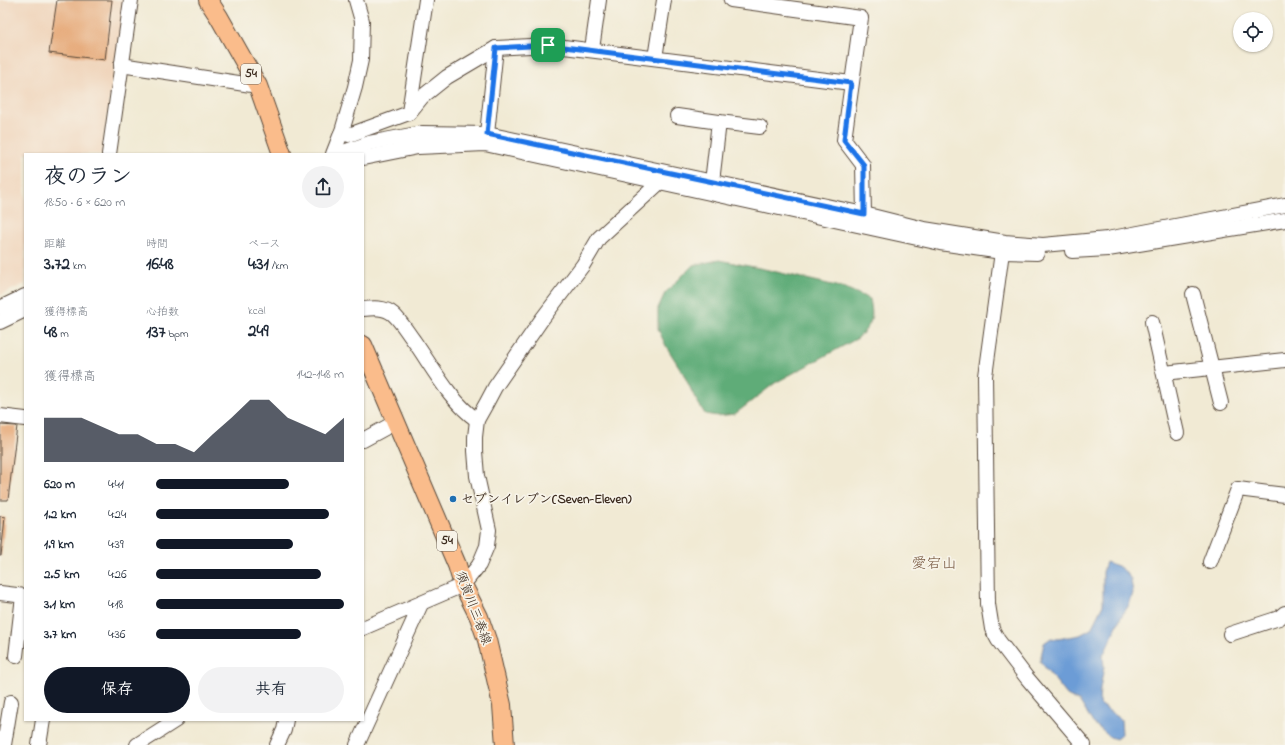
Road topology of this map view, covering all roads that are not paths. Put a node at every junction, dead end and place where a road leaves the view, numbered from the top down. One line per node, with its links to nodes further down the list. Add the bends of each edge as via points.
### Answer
1 (131, 0): 11 (street)
2 (208, 0): 13 (main road, 54)
3 (356, 0): 18 (street, via 362,21 361,60)
4 (426, 0): 14 (street)
5 (599, 0): 9 (street)
6 (664, 0): 10 (street)
7 (731, 0): 12 (street, via 861,18)
8 (496, 48): 9 (street, via 548,45); 14 (street, via 447,77); 19 (street)
9 (592, 49): 10 (street)
10 (655, 58): 12 (street)
11 (121, 65): 13 (street); 20 (street)
12 (851, 83): 28 (street, via 844,140 864,165)
13 (258, 86): 21 (main road, 54)
14 (409, 113): 18 (street, via 349,135)
15 (677, 116): 16 (street)
16 (719, 122): 17 (street); 26 (street)
17 (760, 127)
18 (341, 133): 22 (street)
19 (487, 134): 23 (street, via 422,133 369,143); 25 (street)
20 (109, 153)
21 (282, 153)
22 (332, 153)
23 (340, 153)
24 (364, 158): 25 (street, via 418,147 485,144)
25 (662, 177): 26 (street); 30 (street, via 940,243); 45 (street, via 599,238 583,265 542,319 496,387)
26 (712, 182): 28 (street)
27 (1285, 205): 28 (street, via 1107,239 1043,245 1005,242 924,229)
28 (864, 214)
29 (1285, 220): 30 (street, via 1108,249 1042,254)
30 (1002, 252): 69 (street, via 985,376 989,619 998,640)
31 (1193, 294): 40 (street)
32 (24, 296): 33 (street)
33 (0, 308)
34 (364, 308): 45 (street, via 380,308 392,313 452,395 467,413)
35 (24, 310): 36 (street)
36 (0, 322)
37 (1152, 322): 41 (street)
38 (364, 347): 46 (main road, 須賀川三春線 / 54)
39 (1285, 360): 40 (street)
40 (1212, 368): 41 (street); 42 (street)
41 (1164, 373): 47 (street)
42 (1221, 403)
43 (0, 416): 44 (street)
44 (24, 419)
45 (478, 420): 51 (street, via 475,437 478,476 489,530 487,546 479,565)
46 (396, 422): 48 (street); 51 (main road, 須賀川三春線 / 54, via 457,565)
47 (1177, 433)
48 (364, 439)
49 (1285, 496): 50 (street, via 1238,489)
50 (1210, 562)
51 (463, 585): 54 (street); 68 (main road, 須賀川三春線 / 54, via 487,640 502,706)
52 (0, 593): 53 (street)
53 (24, 596): 58 (street)
54 (421, 604): 56 (street); 67 (street)
55 (1285, 614): 57 (street)
56 (364, 628)
57 (1230, 634)
58 (16, 656)
59 (11, 702): 64 (street)
60 (43, 721): 65 (street)
61 (174, 721): 63 (street)
62 (286, 721): 66 (street)
63 (140, 744)
64 (4, 745)
65 (39, 745)
66 (277, 745)
67 (357, 745)
68 (505, 745)
69 (1084, 745)

